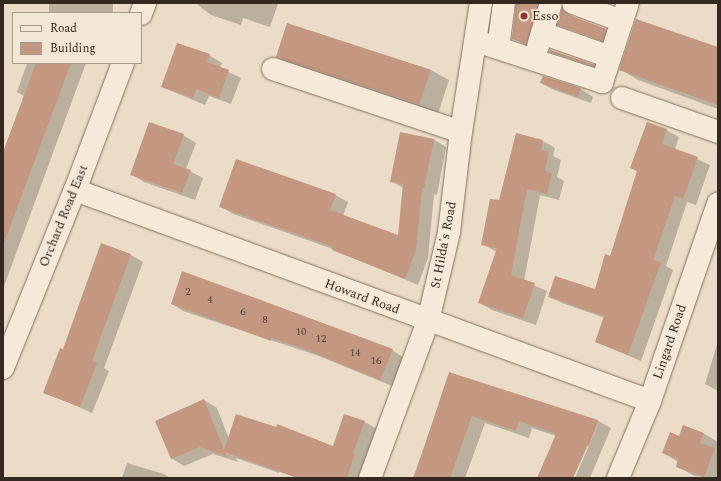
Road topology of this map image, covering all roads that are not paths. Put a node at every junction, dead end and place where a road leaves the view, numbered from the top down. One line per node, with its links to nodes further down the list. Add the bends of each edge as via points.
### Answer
1 (481, 3): 7 (street, St Hilda's Road)
2 (504, 3): 8 (street)
3 (551, 3): 6 (street)
4 (573, 3): 5 (street)
5 (625, 12): 9 (street)
6 (542, 33): 9 (street); 10 (street)
7 (476, 41): 8 (street); 15 (street, St Hilda's Road)
8 (504, 50): 10 (street); 13 (street, via 521,69 574,87 595,92)
9 (610, 57): 13 (street)
10 (533, 60): 13 (street)
11 (123, 64): 17 (street, Orchard Road East)
12 (273, 69): 15 (street)
13 (602, 82)
14 (622, 98): 16 (street)
15 (460, 132): 19 (street, St Hilda's Road, via 449,232)
16 (718, 132)
17 (76, 190): 19 (street, Howard Road); 20 (street, Orchard Road East)
18 (718, 203): 21 (street, Lingard Road)
19 (428, 321): 21 (street, Howard Road); 22 (street, St Hilda's Road)
20 (3, 368)
21 (650, 401): 23 (street, Lingard Road)
22 (370, 478)
23 (618, 478)

